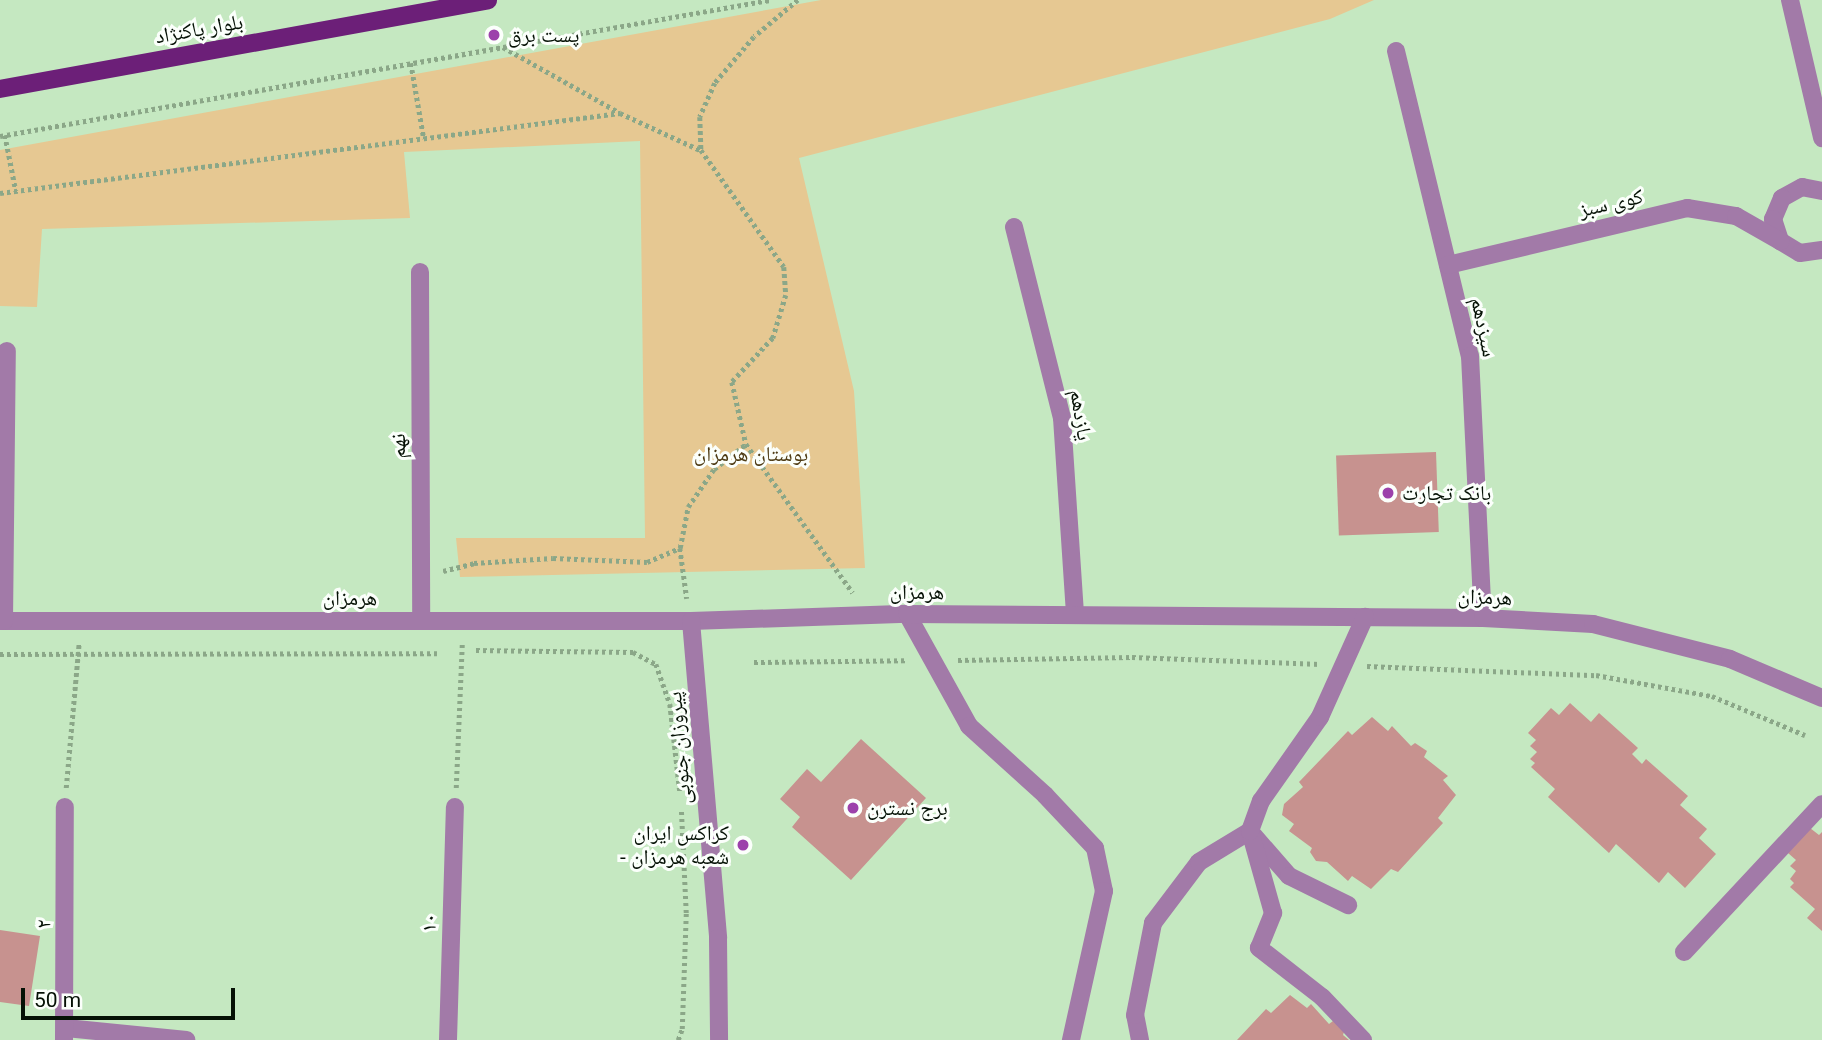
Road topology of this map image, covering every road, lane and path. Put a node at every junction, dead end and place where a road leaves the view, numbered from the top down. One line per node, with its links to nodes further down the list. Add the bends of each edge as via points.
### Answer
1 (488, 0): 8 (main road, بلوار پاکنژاد)
2 (769, 0): 5 (path)
3 (798, 0): 13 (path, via 754,37 715,83 700,117)
4 (1790, 0): 11 (street)
5 (503, 47): 7 (path); 9 (path)
6 (1396, 51): 20 (street, سیزدهم)
7 (411, 63): 10 (path); 12 (path)
8 (0, 89)
9 (620, 113): 12 (path); 13 (path)
10 (3, 135): 14 (path)
11 (1822, 138)
12 (424, 139): 14 (path)
13 (701, 150): 23 (path, via 784,267 786,295 773,338 732,382)
14 (16, 191): 16 (path)
15 (1822, 191): 18 (street, via 1802,187 1782,198 1773,219)
16 (0, 193)
17 (1014, 227): 28 (street, یازدهم, via 1062,418)
18 (1780, 241): 19 (street, کوی سبز, via 1800,253); 20 (street, کوی سبز, via 1735,216 1687,208)
19 (1822, 250)
20 (1448, 265): 30 (street, سیزدهم, via 1470,356)
21 (420, 272): 25 (street, نهم)
22 (7, 351): 31 (street)
23 (746, 444): 24 (path, via 714,469 688,507); 27 (path, via 846,580)
24 (680, 548): 25 (path, via 647,562 553,558 474,563); 35 (path)
25 (421, 576): 33 (street, نهم)
26 (907, 614): 27 (street, هرمزان); 28 (street, هرمزان); 57 (street, via 969,726 1095,848 1104,891)
27 (863, 615): 35 (street, هرمزان)
28 (1074, 615): 29 (street, هرمزان)
29 (1365, 617): 30 (street, هرمزان); 49 (street, via 1320,717 1261,801)
30 (1483, 618): 44 (street, هرمزان, via 1593,625 1730,659)
31 (2, 621): 32 (street, هرمزان)
32 (80, 621): 33 (street, هرمزان); 47 (path)
33 (421, 621): 34 (street, هرمزان)
34 (463, 621): 35 (street, هرمزان); 48 (path)
35 (691, 621): 56 (street, پیروزان جنوبی, via 718,938)
36 (476, 650): 55 (path, پیروزان جنوبی, via 633,652 656,664 670,704 681,803 686,913)
37 (437, 653): 38 (path)
38 (0, 654)
39 (916, 660): 41 (path)
40 (943, 660): 42 (path, via 1132,657)
41 (754, 662)
42 (1323, 664)
43 (1364, 666): 45 (path, via 1596,675 1712,696)
44 (1822, 698)
45 (1805, 735)
46 (1822, 804): 51 (street)
47 (65, 807): 52 (street, ۲)
48 (455, 807): 54 (street, ۱۰)
49 (1250, 831): 50 (street, via 1289,876); 58 (street, via 1199,862 1153,923 1135,1015); 59 (street, via 1273,913 1259,948 1322,998)
50 (1348, 905)
51 (1684, 952)
52 (65, 1034): 53 (street)
53 (187, 1040)
54 (448, 1040)
55 (678, 1040)
56 (719, 1040)
57 (1072, 1040)
58 (1140, 1040)
59 (1363, 1040)

